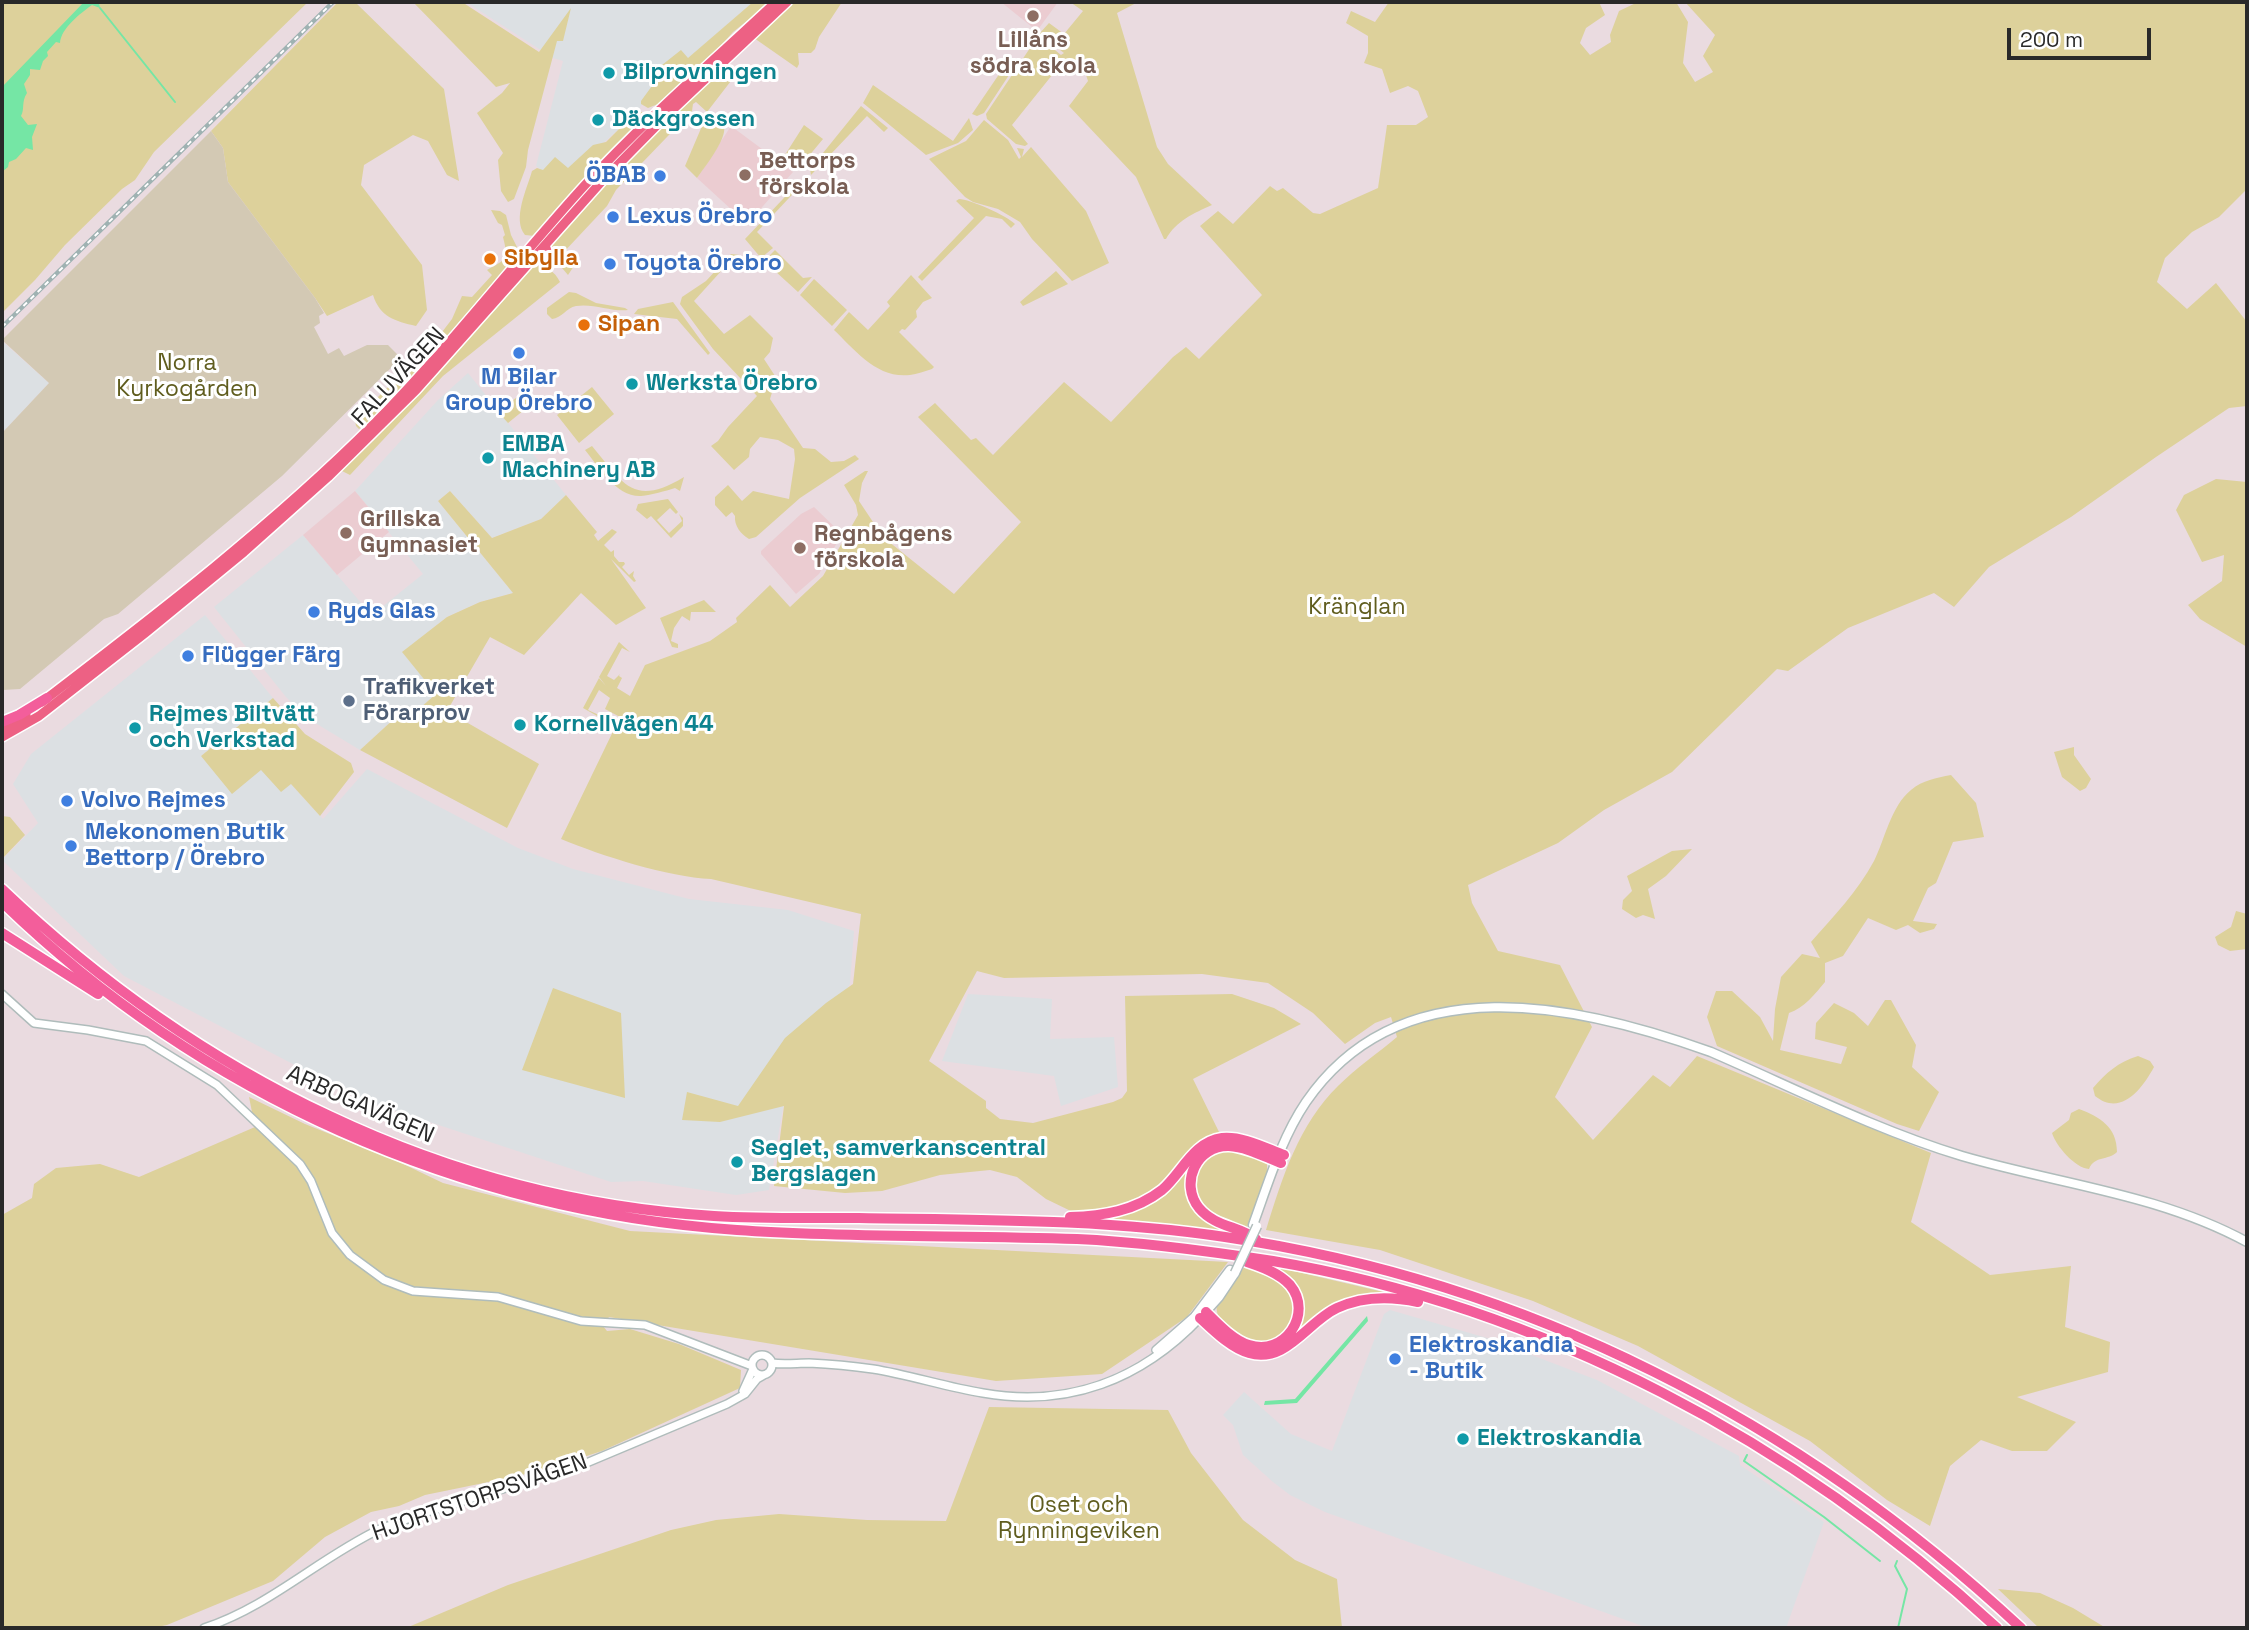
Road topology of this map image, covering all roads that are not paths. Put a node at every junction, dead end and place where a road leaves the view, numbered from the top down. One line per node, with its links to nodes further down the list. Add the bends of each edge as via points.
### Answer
1 (776, 2): 3 (highway, FALUVÄGEN, via 621,149)
2 (787, 2): 3 (highway, FALUVÄGEN, via 664,118)
3 (536, 250): 4 (highway); 5 (highway, FALUVÄGEN, via 373,425)
4 (551, 262)
5 (198, 585): 6 (highway, FALUVÄGEN); 8 (highway, FALUVÄGEN, via 32,722)
6 (47, 698): 7 (highway)
7 (2, 724)
8 (2, 737)
9 (2, 889): 13 (highway, ARBOGAVÄGEN)
10 (2, 902): 13 (highway, ARBOGAVÄGEN, via 63,958)
11 (2, 933): 13 (highway, via 117,1006)
12 (2, 994): 21 (street, via 34,1023 146,1041 217,1085 300,1164 337,1240 384,1280 413,1291 498,1297 581,1321 645,1325)
13 (130, 1005): 15 (highway, ARBOGAVÄGEN, via 273,1088 377,1138 512,1183 591,1201 694,1215); 18 (highway, ARBOGAVÄGEN, via 197,1057 338,1131 491,1188 585,1210 746,1231 1080,1240)
14 (1282, 1153): 15 (highway, via 1240,1140 1219,1139 1200,1147 1156,1194 1123,1210 1080,1217); 16 (main road, via 1304,1105 1321,1083 1380,1034 1425,1016 1466,1007 1522,1007 1626,1026 1711,1052 1925,1144 2153,1203); 17 (highway, via 1219,1147 1200,1158 1190,1179 1191,1194 1203,1212); 20 (main road, bridge, via 1233,1272)
15 (972, 1220): 17 (highway, via 1119,1226)
16 (2247, 1242)
17 (1262, 1243): 30 (highway, via 1367,1265 1469,1295 1560,1328 1666,1377 1755,1425 1849,1487 1935,1552)
18 (1238, 1256): 19 (highway, ARBOGAVÄGEN, via 1335,1274); 20 (highway, via 1290,1285 1298,1305 1294,1327 1279,1343 1257,1347)
19 (1427, 1299): 20 (highway, via 1421,1303 1379,1298 1350,1303 1324,1315 1286,1348 1266,1355 1239,1349); 29 (highway, ARBOGAVÄGEN, via 1593,1360 1730,1430 1866,1519)
20 (1201, 1314): 24 (street, via 1176,1341 1129,1373 1063,1396 999,1396 875,1370)
21 (723, 1355): 22 (street); 25 (street)
22 (758, 1356): 23 (street); 25 (street)
23 (772, 1363): 24 (street); 26 (street)
24 (802, 1363): 26 (street)
25 (753, 1368): 26 (street); 27 (street)
26 (766, 1374): 27 (street)
27 (738, 1398): 28 (street, HJORTSTORPSVÄGEN, via 584,1464 380,1529 263,1602)
28 (204, 1628)
29 (1997, 1628)
30 (2021, 1628)

